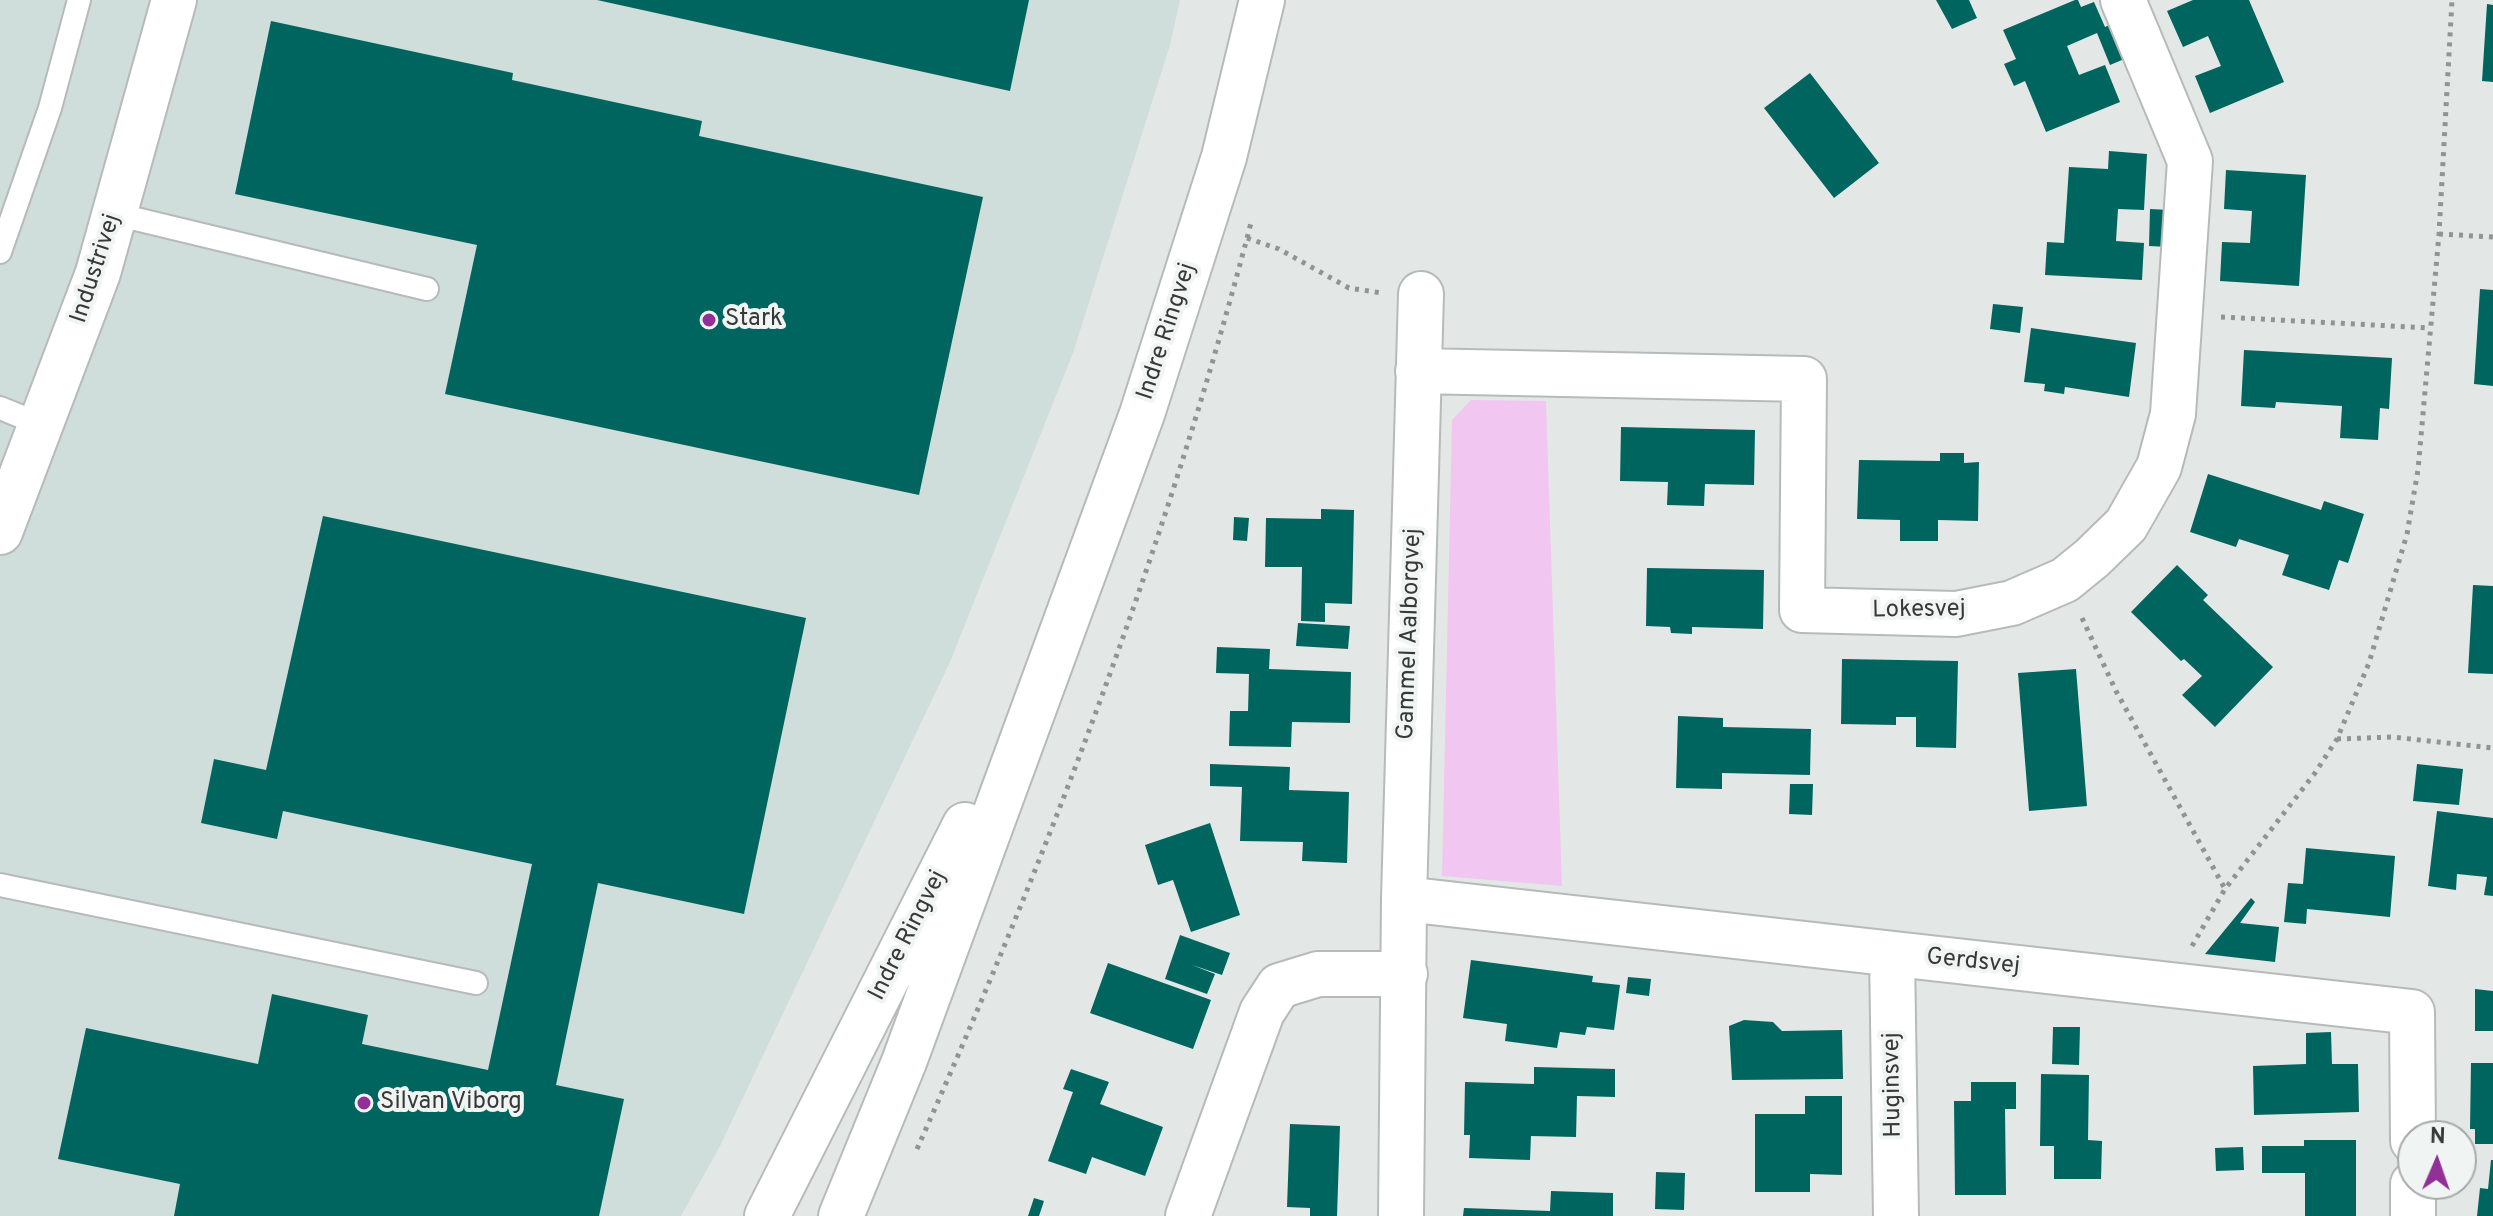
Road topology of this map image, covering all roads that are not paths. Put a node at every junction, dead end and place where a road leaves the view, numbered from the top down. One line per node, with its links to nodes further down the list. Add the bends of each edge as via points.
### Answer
1 (79, 0): 6 (lane, via 50,108)
2 (174, 0): 5 (street, Industrivej)
3 (1262, 0): 13 (street, Indre Ringvej, via 1224,157 1147,399)
4 (2123, 0): 9 (street, Lokesvej, via 2190,161 2173,414 2159,467 2126,525 2065,580 2012,603 1956,614 1802,610 1804,379)
5 (115, 214): 7 (lane); 11 (street, Industrivej)
6 (0, 252)
7 (427, 289)
8 (1421, 294): 9 (street, Gammel Aalborgvej)
9 (1418, 371): 15 (street, Gammel Aalborgvej)
10 (0, 408): 11 (lane)
11 (42, 425): 12 (street, Industrivej)
12 (0, 532)
13 (1052, 656): 20 (street, Indre Ringvej); 21 (street, Indre Ringvej, via 904,1062)
14 (0, 885): 18 (lane)
15 (1404, 899): 16 (street, Gerdsvej); 17 (street, Gammel Aalborgvej)
16 (1892, 954): 19 (street, Gerdsvej, via 2412,1012); 24 (street, Huginsvej)
17 (1405, 974): 22 (street, via 1318,974 1279,986 1262,1012); 23 (street, Gammel Aalborgvej)
18 (476, 983)
19 (2413, 1120)
20 (767, 1216)
21 (841, 1216)
22 (1188, 1216)
23 (1401, 1216)
24 (1896, 1216)

